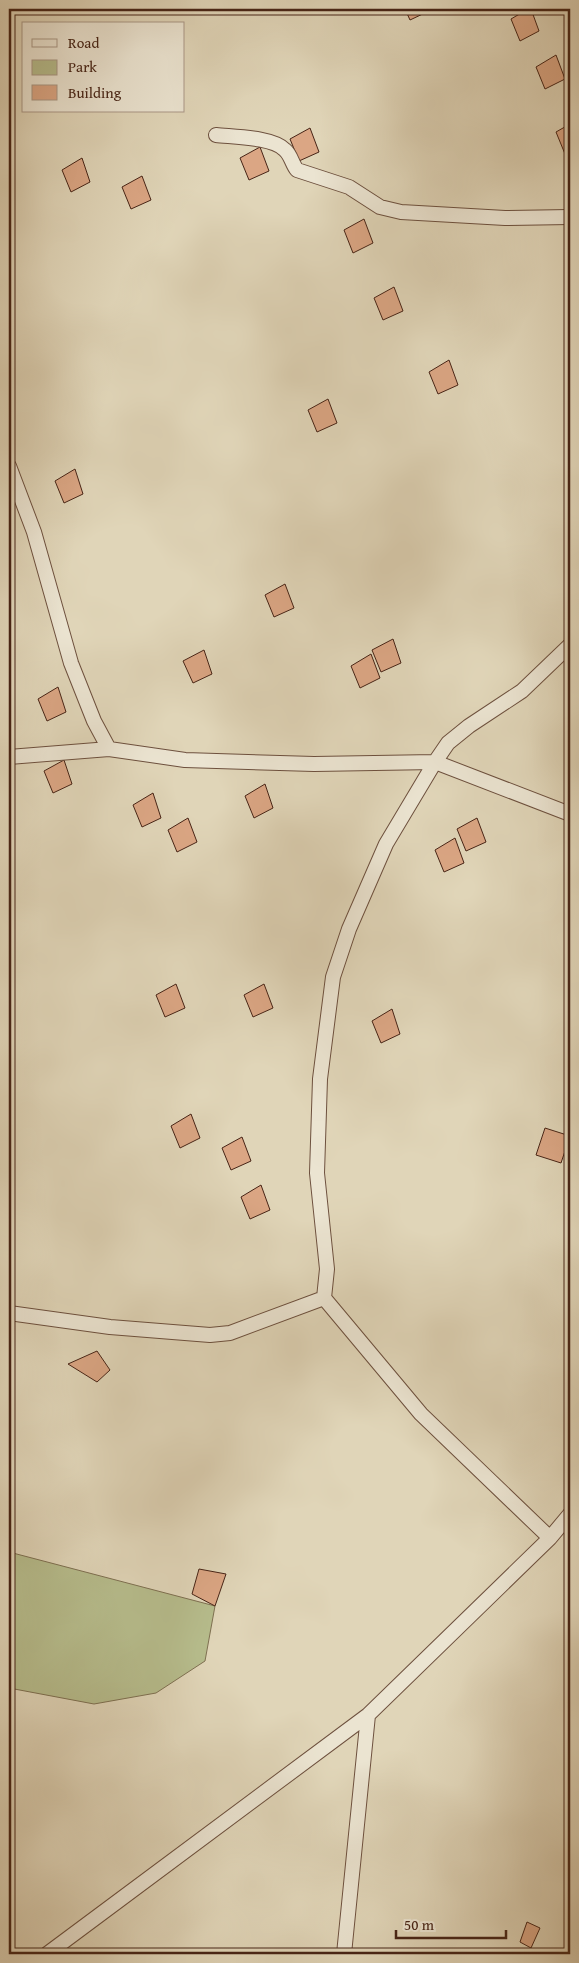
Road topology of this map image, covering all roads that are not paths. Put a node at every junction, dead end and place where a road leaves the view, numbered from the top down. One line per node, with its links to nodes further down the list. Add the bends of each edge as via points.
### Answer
1 (216, 135): 2 (street, via 280,145 297,170 349,187 380,207 401,212 505,218)
2 (570, 217)
3 (9, 466): 5 (street, via 34,532 71,663 94,721)
4 (570, 646): 7 (street, via 522,691 448,743)
5 (110, 749): 6 (street); 7 (street, via 185,760 314,764)
6 (9, 756)
7 (435, 762): 8 (street); 9 (street, via 386,844 349,929 333,977 320,1079 317,1163 327,1269)
8 (570, 814)
9 (324, 1298): 10 (street, via 230,1333 210,1335); 12 (street, via 421,1414)
10 (9, 1313)
11 (570, 1514): 12 (street)
12 (550, 1538): 13 (street)
13 (368, 1715): 14 (street); 15 (street)
14 (47, 1954)
15 (344, 1954)

